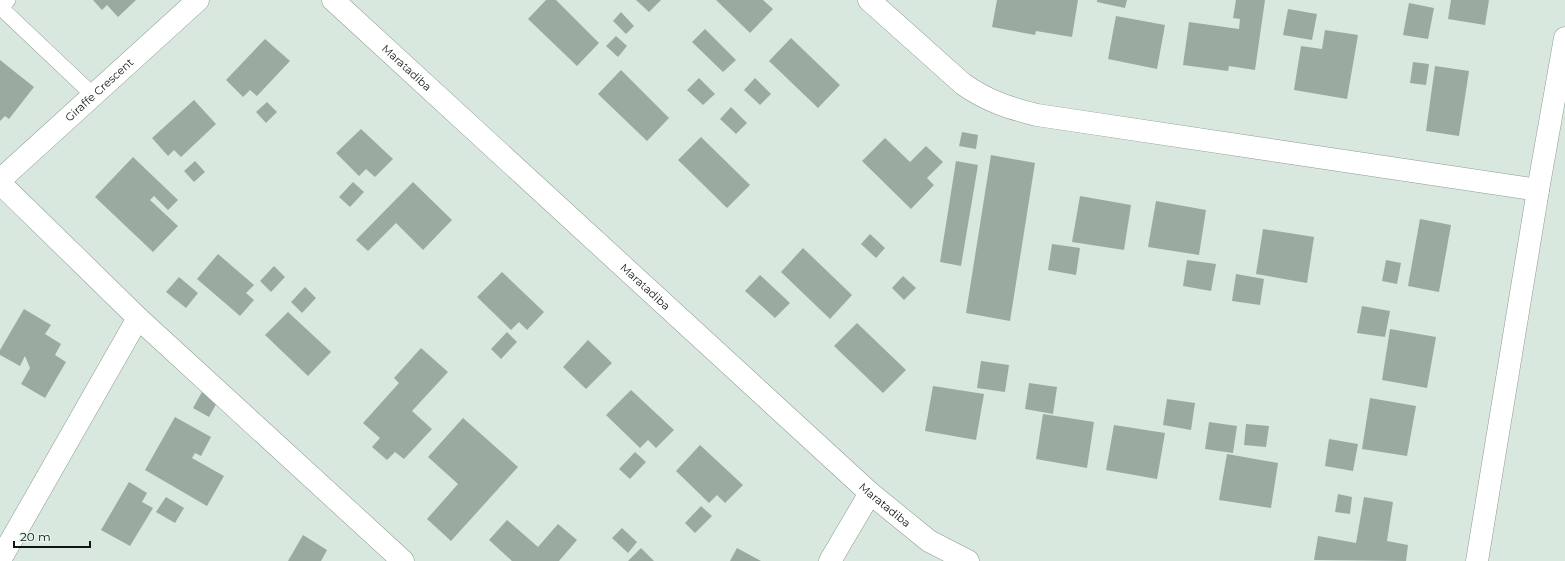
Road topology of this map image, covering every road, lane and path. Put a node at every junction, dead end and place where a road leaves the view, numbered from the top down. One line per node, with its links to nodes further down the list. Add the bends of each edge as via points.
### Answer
1 (8, 0): 5 (lane)
2 (198, 0): 7 (street, Giraffe Crescent)
3 (333, 0): 12 (street, Maratadiba)
4 (869, 0): 10 (street, via 963,84 980,96 1037,116)
5 (0, 7): 7 (lane)
6 (1565, 38): 10 (street)
7 (93, 95): 8 (street, Giraffe Crescent)
8 (0, 180)
9 (0, 183): 11 (street)
10 (1538, 190): 17 (street)
11 (138, 318): 13 (street); 14 (street)
12 (870, 493): 15 (street); 16 (street, Maratadiba, via 929,540)
13 (0, 560)
14 (403, 561)
15 (830, 561)
16 (968, 561)
17 (1477, 561)

